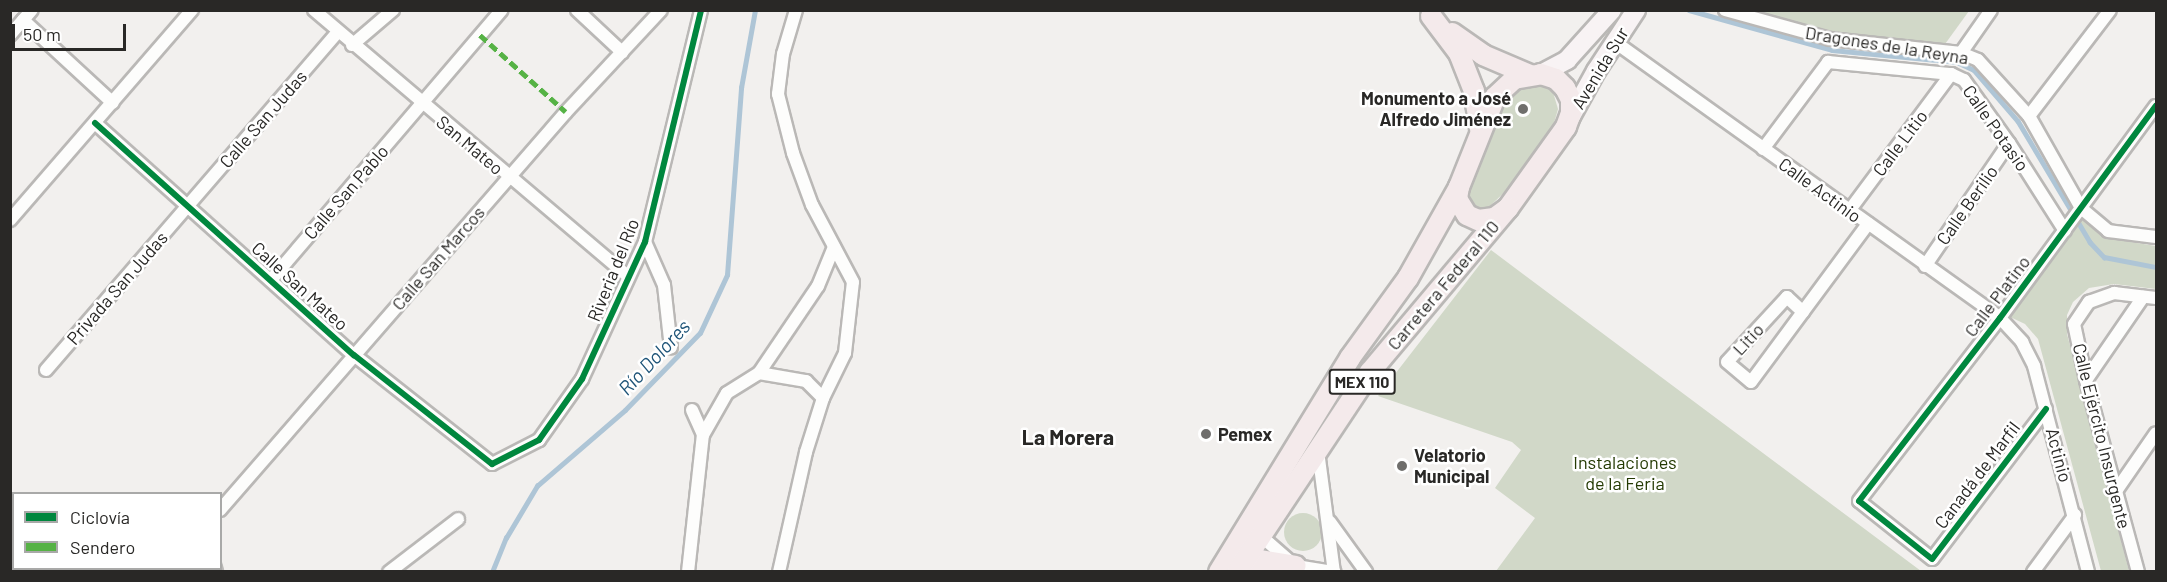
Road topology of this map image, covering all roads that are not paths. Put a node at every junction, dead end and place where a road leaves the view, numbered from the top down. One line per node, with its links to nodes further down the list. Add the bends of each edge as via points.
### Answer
1 (32, 10): 16 (street)
2 (192, 10): 25 (street)
3 (314, 10): 17 (street, San Mateo)
4 (393, 10): 20 (street)
5 (577, 10): 21 (street)
6 (661, 10): 21 (street, Calle San Marcos)
7 (701, 10): 44 (street, Riveria del Río)
8 (796, 10): 45 (street, via 783,54 778,94 793,153 812,205)
9 (1612, 10): 24 (main road, Avenida Sur, via 1568,60)
10 (1725, 10): 22 (street, Dragones de la Reyna, via 1830,39)
11 (1991, 10): 22 (street)
12 (2110, 10): 28 (street)
13 (501, 11): 26 (street, Calle San Pablo)
14 (1631, 12): 19 (main road, Avenida Sur)
15 (1427, 13): 24 (main road, MEX 110, via 1476,51); 31 (main road, MEX 110, via 1459,53 1474,91)
16 (23, 20): 18 (street); 25 (street)
17 (338, 32): 20 (street, San Mateo); 36 (street, Calle San Judas)
18 (10, 35)
19 (1615, 42): 30 (main road, Avenida Sur); 33 (street, Calle Actinio)
20 (352, 45): 26 (street, San Mateo)
21 (622, 52): 34 (street, Calle San Marcos)
22 (1961, 53): 28 (street, Dragones de la Reyna, via 1978,60)
23 (1951, 74): 32 (street, Calle Potasio, via 1964,80); 33 (street, Calle Potasio, via 1828,62); 38 (street, Calle Litio)
24 (1536, 75): 30 (main road, MEX 110, via 1556,79 1565,88 1571,100); 31 (main road, MEX 110, via 1514,79 1499,92)
25 (112, 103): 29 (street)
26 (422, 104): 34 (street, San Mateo); 48 (street, Calle San Pablo)
27 (2157, 106): 39 (street, Calle Platino)
28 (2029, 116): 39 (street, Dragones de la Reyna)
29 (95, 123): 36 (street, Calle San Mateo); 40 (street)
30 (1566, 127): 37 (main road, MEX 110)
31 (1481, 132): 35 (main road, MEX 110)
32 (2009, 143): 42 (street, Calle Potasio); 46 (street, Calle Berilio)
33 (1763, 149): 38 (street, Calle Actinio)
34 (509, 177): 47 (street, San Mateo); 55 (street, Calle San Marcos)
35 (1460, 187): 37 (main road, via 1457,199 1461,207 1478,220 1494,218); 56 (main road, Carretera Federal 110 / MEX 110, via 1408,278)
36 (188, 206): 48 (street, Calle San Mateo); 57 (street, Privada San Judas)
37 (1508, 208): 65 (main road, Carretera Federal 110 / MEX 110, via 1370,372)
38 (1849, 211): 41 (street, Calle Actinio)
39 (2079, 211): 42 (street, Calle Platino); 43 (street, via 2108,231)
40 (10, 220)
41 (1868, 224): 46 (street, Calle Actinio); 51 (street, Litio)
42 (2067, 228): 52 (street, Calle Platino)
43 (2157, 237)
44 (645, 242): 47 (street, Riveria del Río); 54 (street, via 664,285)
45 (834, 248): 58 (street, via 818,286); 60 (street, via 853,282 845,353)
46 (1925, 266): 52 (street, Calle Actinio)
47 (628, 276): 66 (street, Riveria del Río, via 582,379 540,440)
48 (271, 280): 55 (street, Calle San Mateo)
49 (2143, 297): 50 (street, Calle Ejército Insurgente); 59 (street); 59 (street, Calle Ejército Insurgente, via 2114,293 2089,302 2074,324)
50 (2157, 298)
51 (1803, 312): 51 (street, Litio, via 1751,382 1727,363 1787,297)
52 (2000, 318): 53 (street, Calle Actinio); 73 (street, Calle Platino, via 1859,501)
53 (2022, 342): 61 (street, Actinio, via 2034,366)
54 (672, 348)
55 (354, 355): 66 (street, Calle San Mateo); 68 (street, Calle San Marcos)
56 (1350, 358): 72 (main road, via 1342,385 1262,514); 80 (main road, Carretera Federal 110 / MEX 110)
57 (46, 370)
58 (759, 373): 60 (street, via 806,381); 64 (street, via 727,393)
59 (2086, 380): 67 (street, Calle Ejército Insurgente)
60 (823, 398): 79 (street)
61 (2046, 409): 69 (street, Actinio); 73 (street, Canadá de Marfil)
62 (692, 410): 64 (street)
63 (2157, 434): 67 (street)
64 (703, 435): 78 (street)
65 (1318, 447): 70 (street); 72 (main road, Carretera Federal 110 / MEX 110)
66 (492, 464)
67 (2116, 491): 84 (street, Calle Ejército Insurgente)
68 (222, 508)
69 (2075, 515): 82 (street); 83 (street, Actinio)
70 (1327, 518): 76 (street); 81 (street)
71 (458, 519): 77 (street)
72 (1261, 536): 74 (street); 75 (main road, Carretera Federal 110 / MEX 110)
73 (1932, 559)
74 (1298, 569): 75 (main road, via 1259,560); 76 (street)
75 (1238, 570)
76 (1334, 571)
77 (389, 572)
78 (687, 572)
79 (779, 572)
80 (1219, 572)
81 (1366, 572)
82 (2032, 572)
83 (2088, 572)
84 (2138, 572)

